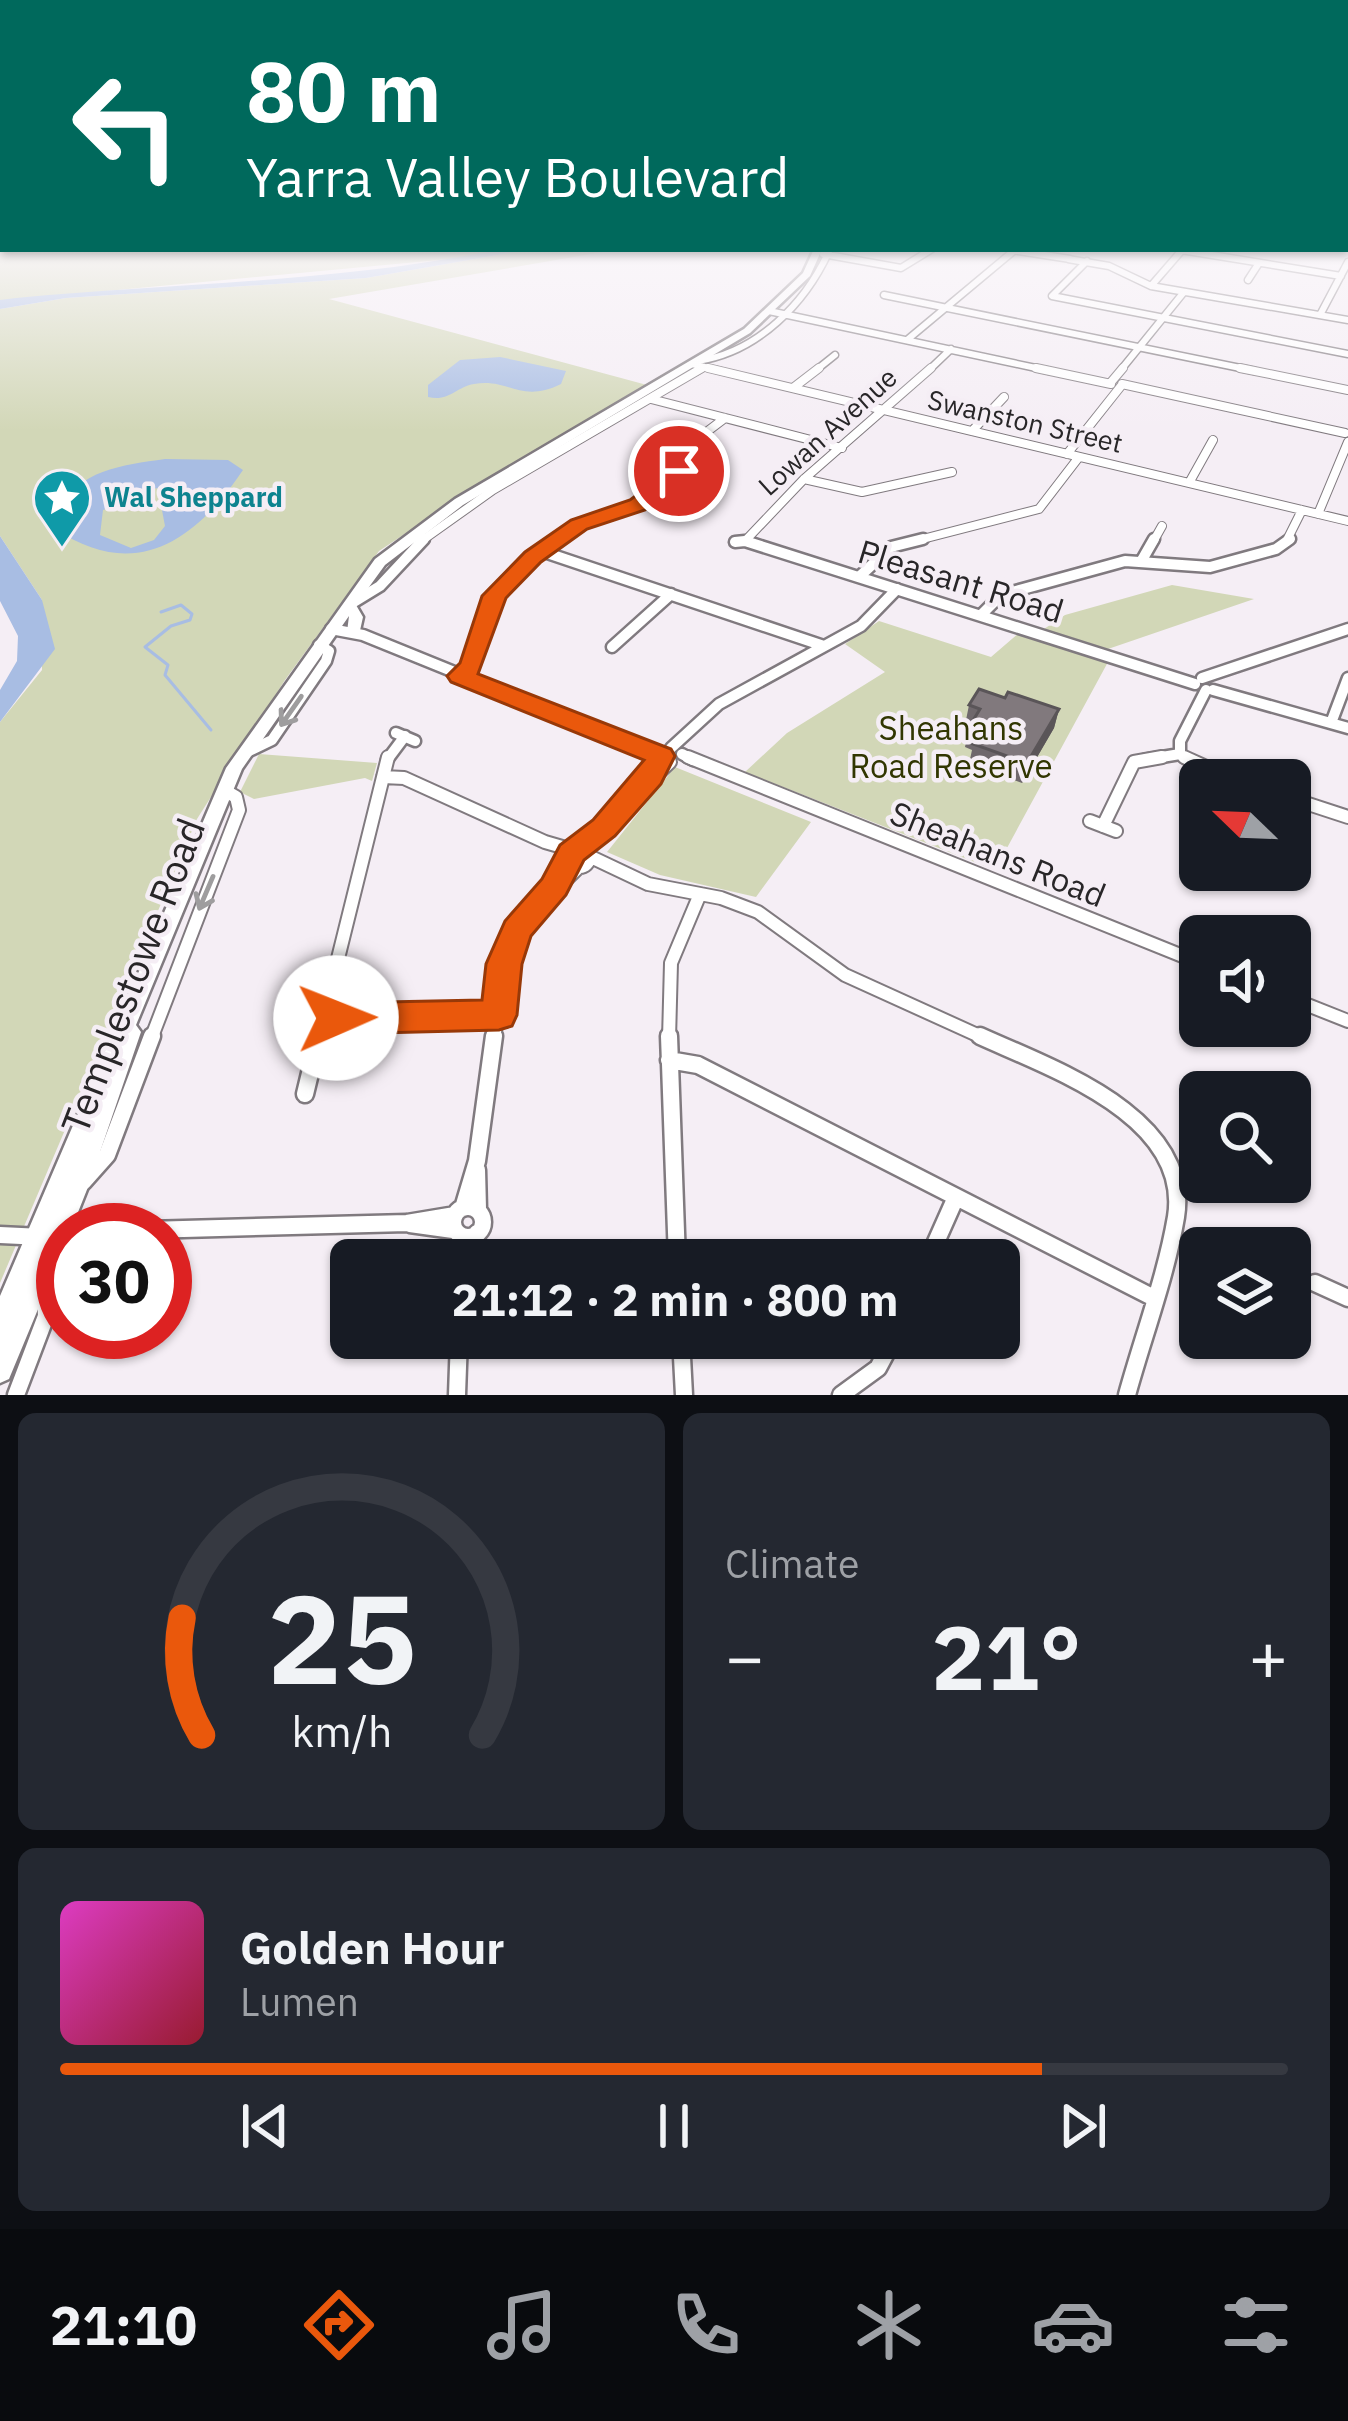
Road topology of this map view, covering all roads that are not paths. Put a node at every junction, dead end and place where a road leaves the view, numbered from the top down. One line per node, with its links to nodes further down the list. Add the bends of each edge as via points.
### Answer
1 (779, 301): 10 (main road, Templestowe Road)
2 (794, 301): 11 (street, Templestowe Road)
3 (908, 301): 9 (street)
4 (953, 301): 9 (street, Lowan Avenue)
5 (1070, 301): 13 (street)
6 (1178, 301): 13 (street)
7 (1236, 301): 12 (street)
8 (1329, 301): 12 (street)
9 (944, 309): 15 (street, Lowan Avenue); 16 (street)
10 (769, 311): 11 (street); 20 (main road, Templestowe Road)
11 (783, 313): 15 (street); 20 (street, Templestowe Road, via 718,360)
12 (1323, 313): 14 (street)
13 (1164, 319): 16 (street); 18 (street)
14 (1348, 320)
15 (907, 340): 17 (street)
16 (1141, 348): 21 (street); 23 (street)
17 (951, 349): 21 (street); 26 (street, Lowan Avenue)
18 (1348, 354)
19 (835, 356): 22 (street)
20 (698, 364): 22 (street, Swanston Street); 25 (street, Templestowe Road); 47 (main road, Templestowe Road, via 421,527)
21 (1116, 384): 29 (street); 32 (street)
22 (793, 388): 26 (street, Swanston Street)
23 (1348, 390)
24 (1004, 397): 28 (street)
25 (651, 399): 27 (street); 47 (street, Templestowe Road, via 451,518 400,560 370,599)
26 (885, 410): 28 (street, Swanston Street); 31 (street, Lowan Avenue)
27 (725, 418): 31 (street); 42 (street, via 688,446 677,474 634,507 579,525)
28 (972, 431): 32 (street, Swanston Street)
29 (1347, 435): 38 (street)
30 (1213, 440): 36 (street)
31 (842, 448): 35 (street, Lowan Avenue)
32 (1066, 454): 33 (street, Swanston Street)
33 (1079, 457): 36 (street, Swanston Street); 44 (street, via 1039,509 896,545)
34 (952, 472): 35 (street, via 862,492)
35 (804, 478): 41 (street, Lowan Avenue)
36 (1189, 483): 37 (street, Swanston Street)
37 (1302, 510): 38 (street, Swanston Street); 43 (street, via 1290,539 1276,549 1210,567)
38 (1322, 515): 39 (street, Swanston Street)
39 (1348, 521)
40 (1162, 526): 43 (street)
41 (740, 541): 44 (street, Pleasant Road)
42 (541, 550): 46 (street); 57 (street, via 494,596)
43 (1142, 560): 48 (street, via 1001,595)
44 (862, 578): 45 (street, Pleasant Road)
45 (894, 588): 48 (street, Pleasant Road); 55 (street, via 861,626)
46 (671, 594): 55 (street); 56 (street)
47 (349, 605): 50 (main road); 51 (main road, Templestowe Road)
48 (981, 615): 59 (street, Pleasant Road)
49 (1348, 629): 52 (street)
50 (354, 632): 51 (street, Sheahans Road); 53 (street, Sheahans Road)
51 (325, 636): 53 (street, Sheahans Road); 66 (main road, Templestowe Road)
52 (1326, 637): 54 (street); 59 (street)
53 (376, 642): 57 (street, Sheahans Road)
54 (1348, 644)
55 (824, 646): 63 (street, via 718,704)
56 (612, 647)
57 (461, 676): 63 (street, Sheahans Road)
58 (1348, 678): 60 (street)
59 (1206, 684): 60 (street, Pleasant Road); 62 (street)
60 (1340, 725)
61 (405, 736): 65 (street, via 390,751)
62 (1180, 754): 64 (street); 69 (street, via 1134,762)
63 (671, 755): 70 (street); 72 (street, Sheahans Road)
64 (1186, 759)
65 (383, 777): 70 (street, via 404,778); 76 (street)
66 (224, 790): 73 (main road, Templestowe Road); 80 (street, Templestowe Road, one-way to 80, via 239,810 107,1155)
67 (1311, 805): 68 (street)
68 (1348, 818)
69 (1103, 826)
70 (580, 858): 71 (street); 75 (street, via 510,942)
71 (700, 894): 78 (street, via 668,973); 94 (street, via 772,919 845,975 1093,1088 1134,1116 1159,1146 1177,1195)
72 (1179, 955)
73 (147, 976): 80 (main road, Templestowe Road); 82 (main road, Templestowe Road)
74 (1311, 1006): 77 (street)
75 (499, 1015): 76 (street); 84 (street)
76 (324, 1018): 79 (street)
77 (1348, 1021)
78 (669, 1060): 81 (street, via 698,1064); 89 (street)
79 (304, 1094)
80 (76, 1186): 83 (main road, Templestowe Road)
81 (956, 1197): 90 (street); 94 (street)
82 (61, 1203)
83 (67, 1203)
84 (464, 1222): 85 (street); 88 (street)
85 (192, 1229)
86 (36, 1236): 87 (street)
87 (0, 1239)
88 (465, 1239)
89 (676, 1239)
90 (937, 1239)
91 (36, 1259): 96 (main road, Templestowe Road)
92 (36, 1271): 101 (main road, Templestowe Road)
93 (1316, 1283): 95 (street)
94 (1154, 1298): 106 (street)
95 (1348, 1298)
96 (0, 1325)
97 (36, 1340): 102 (street, Templestowe Road)
98 (458, 1359): 103 (street)
99 (682, 1359): 104 (street)
100 (885, 1359): 105 (street)
101 (0, 1370)
102 (16, 1395)
103 (457, 1395)
104 (684, 1395)
105 (841, 1395)
106 (1127, 1395)

